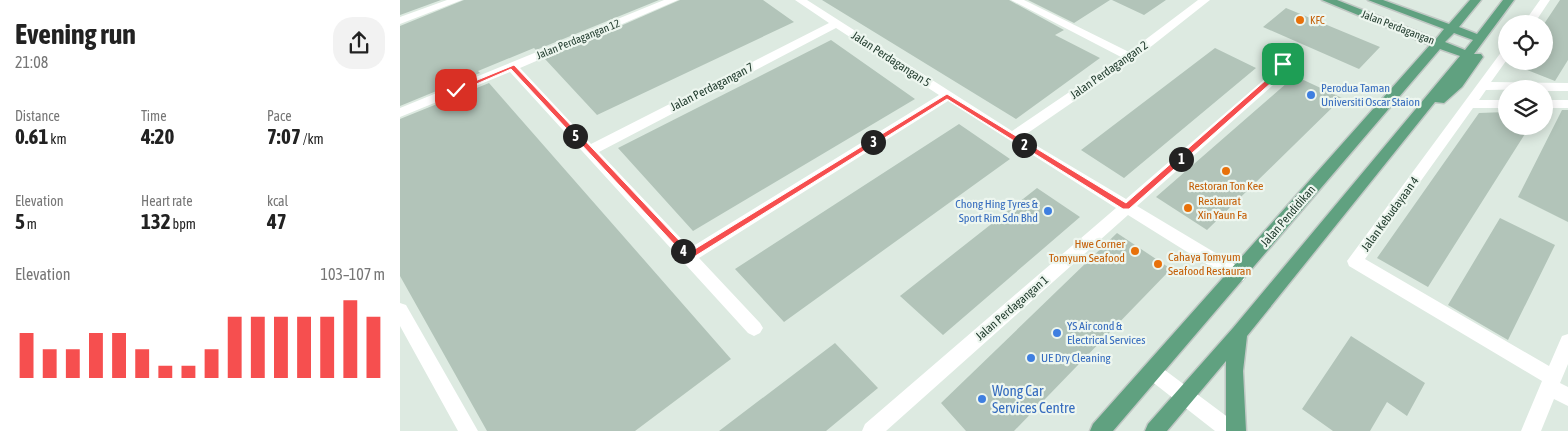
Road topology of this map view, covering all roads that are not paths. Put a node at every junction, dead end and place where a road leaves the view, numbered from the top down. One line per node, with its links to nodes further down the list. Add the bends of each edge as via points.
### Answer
1 (457, 0): 15 (street)
2 (674, 0): 26 (street, Jalan Perdagangan 12)
3 (800, 0): 16 (street, Jalan Perdagangan 5)
4 (1016, 0): 22 (street)
5 (1327, 0): 17 (main road, Jalan Perdagangan)
6 (1373, 0): 14 (main road, Jalan Perdagangan)
7 (1476, 0): 12 (main road, Jalan Pendidikan)
8 (1509, 0): 19 (main road)
9 (1520, 0): 35 (main road, via 1458,84)
10 (1545, 0): 13 (street)
11 (1202, 1): 22 (street, Jalan Perdagangan 2)
12 (1462, 15): 14 (main road, via 1445,18); 18 (main road, Jalan Pendidikan)
13 (1534, 15)
14 (1419, 16): 18 (main road, Jalan Perdagangan)
15 (400, 21)
16 (836, 24): 29 (street, Jalan Perdagangan 5); 37 (street, Jalan Perdagangan 7)
17 (1395, 26): 20 (main road, Jalan Perdagangan); 25 (main road, via 1424,41 1426,46)
18 (1451, 27): 19 (main road, Jalan Perdagangan); 20 (main road, Jalan Pendidikan)
19 (1479, 38): 21 (main road)
20 (1439, 42): 21 (main road, Jalan Perdagangan); 25 (main road, Jalan Pendidikan)
21 (1467, 55): 35 (main road)
22 (1130, 57): 36 (street, Jalan Perdagangan 2)
23 (1283, 64): 38 (street, Jalan Perdagangan 1, via 1278,74)
24 (1498, 64): 27 (street, Jalan Kebudayaan 4)
25 (1419, 65): 40 (main road, Jalan Pendidikan)
26 (512, 67): 34 (street, Jalan Perdagangan 12); 37 (street)
27 (1482, 86): 28 (street); 30 (street, Jalan Kebudayaan 4)
28 (1568, 88)
29 (947, 96): 36 (street, Jalan Perdagangan 5); 39 (street)
30 (1470, 104): 31 (street); 46 (street, Jalan Kebudayaan 4, via 1355,261)
31 (1498, 104)
32 (1553, 104): 33 (street)
33 (1568, 104)
34 (400, 113)
35 (1402, 134): 43 (main road)
36 (1012, 137): 38 (street, Jalan Perdagangan 5)
37 (589, 151): 39 (street)
38 (1126, 207): 40 (street, Jalan Perdagangan 5); 50 (street, Jalan Perdagangan 1)
39 (689, 257): 42 (street)
40 (1238, 275): 45 (main road, Jalan Pendidikan)
41 (400, 310): 49 (street)
42 (754, 328)
43 (1239, 333): 47 (main road); 54 (main road, via 1234,371)
44 (1568, 342): 46 (street)
45 (1152, 371): 47 (street); 51 (main road, Jalan Pendidikan)
46 (1551, 382): 48 (street); 55 (street)
47 (1184, 395): 52 (main road); 53 (street)
48 (1568, 397)
49 (468, 431)
50 (872, 431)
51 (1100, 431)
52 (1155, 431)
53 (1230, 431)
54 (1236, 431)
55 (1531, 431)

